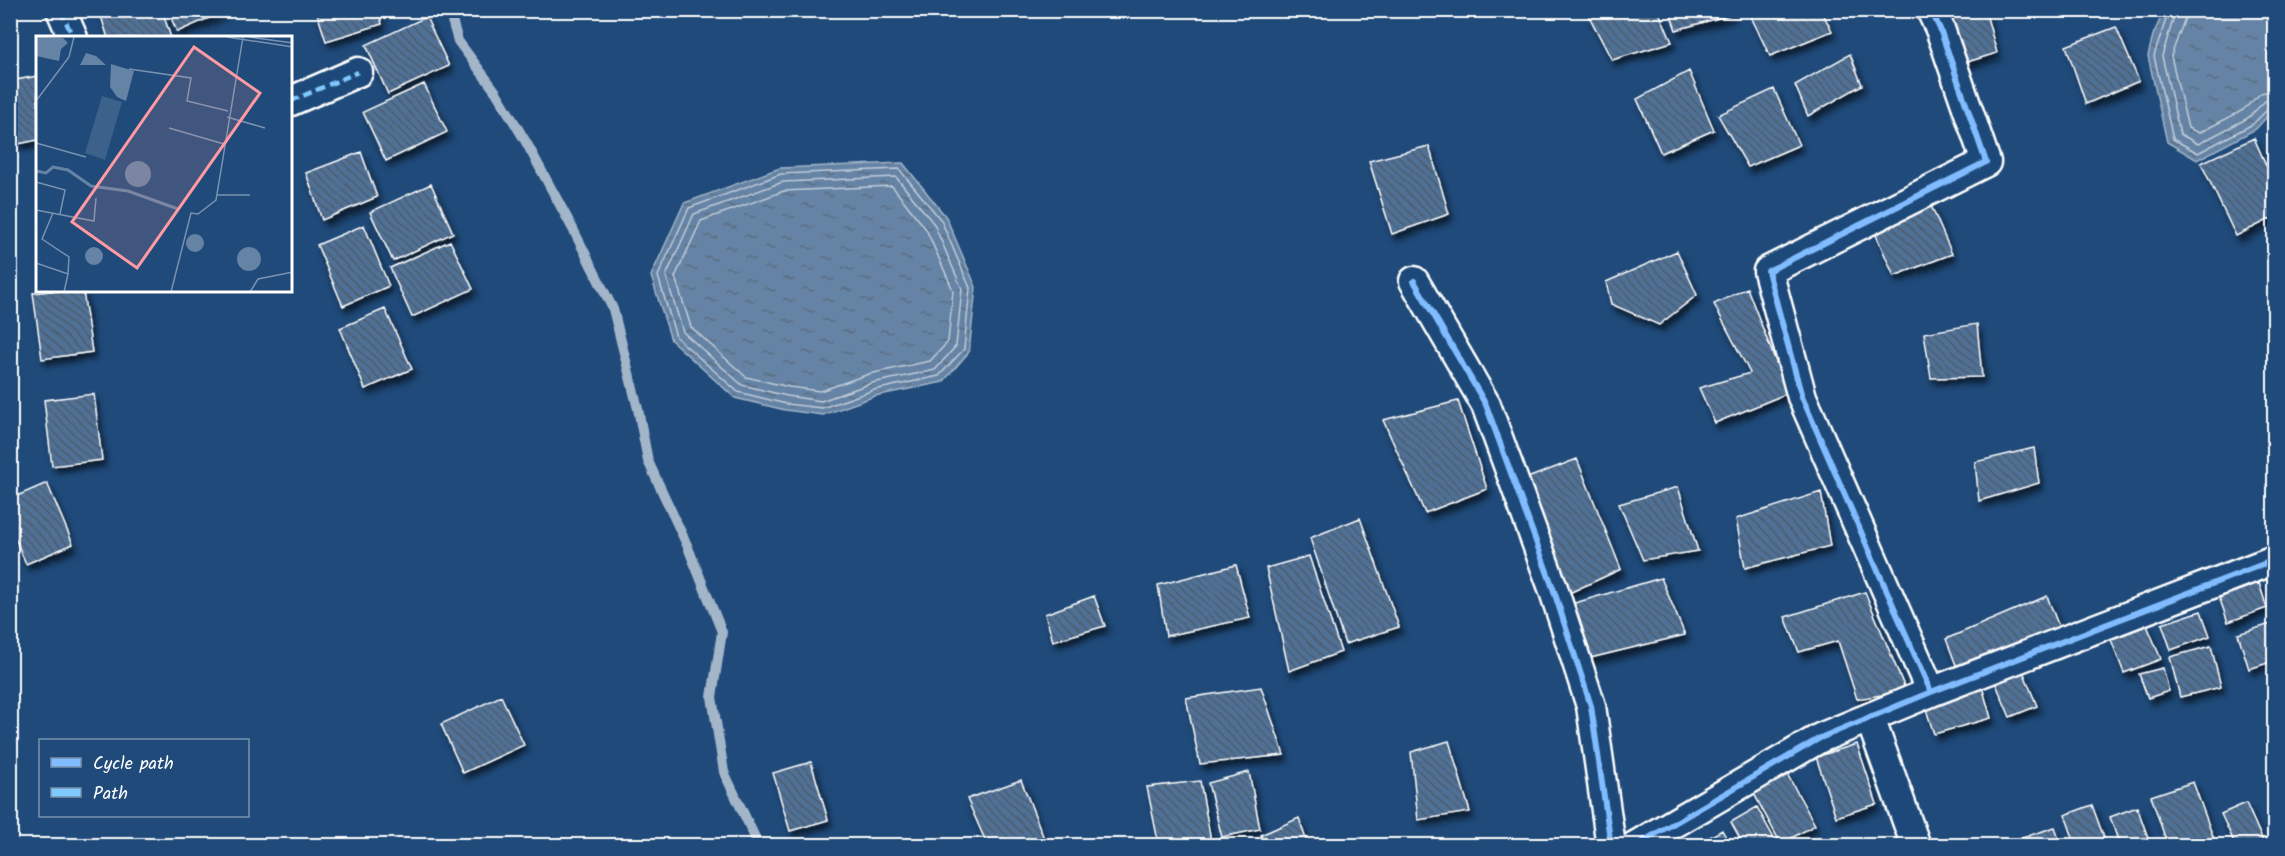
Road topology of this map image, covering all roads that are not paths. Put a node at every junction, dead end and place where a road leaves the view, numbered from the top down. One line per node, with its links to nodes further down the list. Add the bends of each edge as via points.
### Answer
1 (61, 10): 3 (street)
2 (1931, 10): 8 (street, via 1986,162 1768,271 1802,397)
3 (72, 36)
4 (358, 72): 5 (street)
5 (292, 101)
6 (1414, 281): 10 (street, via 1486,405 1553,588 1591,705)
7 (2274, 560): 8 (street)
8 (1931, 692): 9 (street)
9 (1870, 718): 11 (street, via 1820,738); 12 (street)
10 (1611, 846)
11 (1635, 846)
12 (1916, 846)

